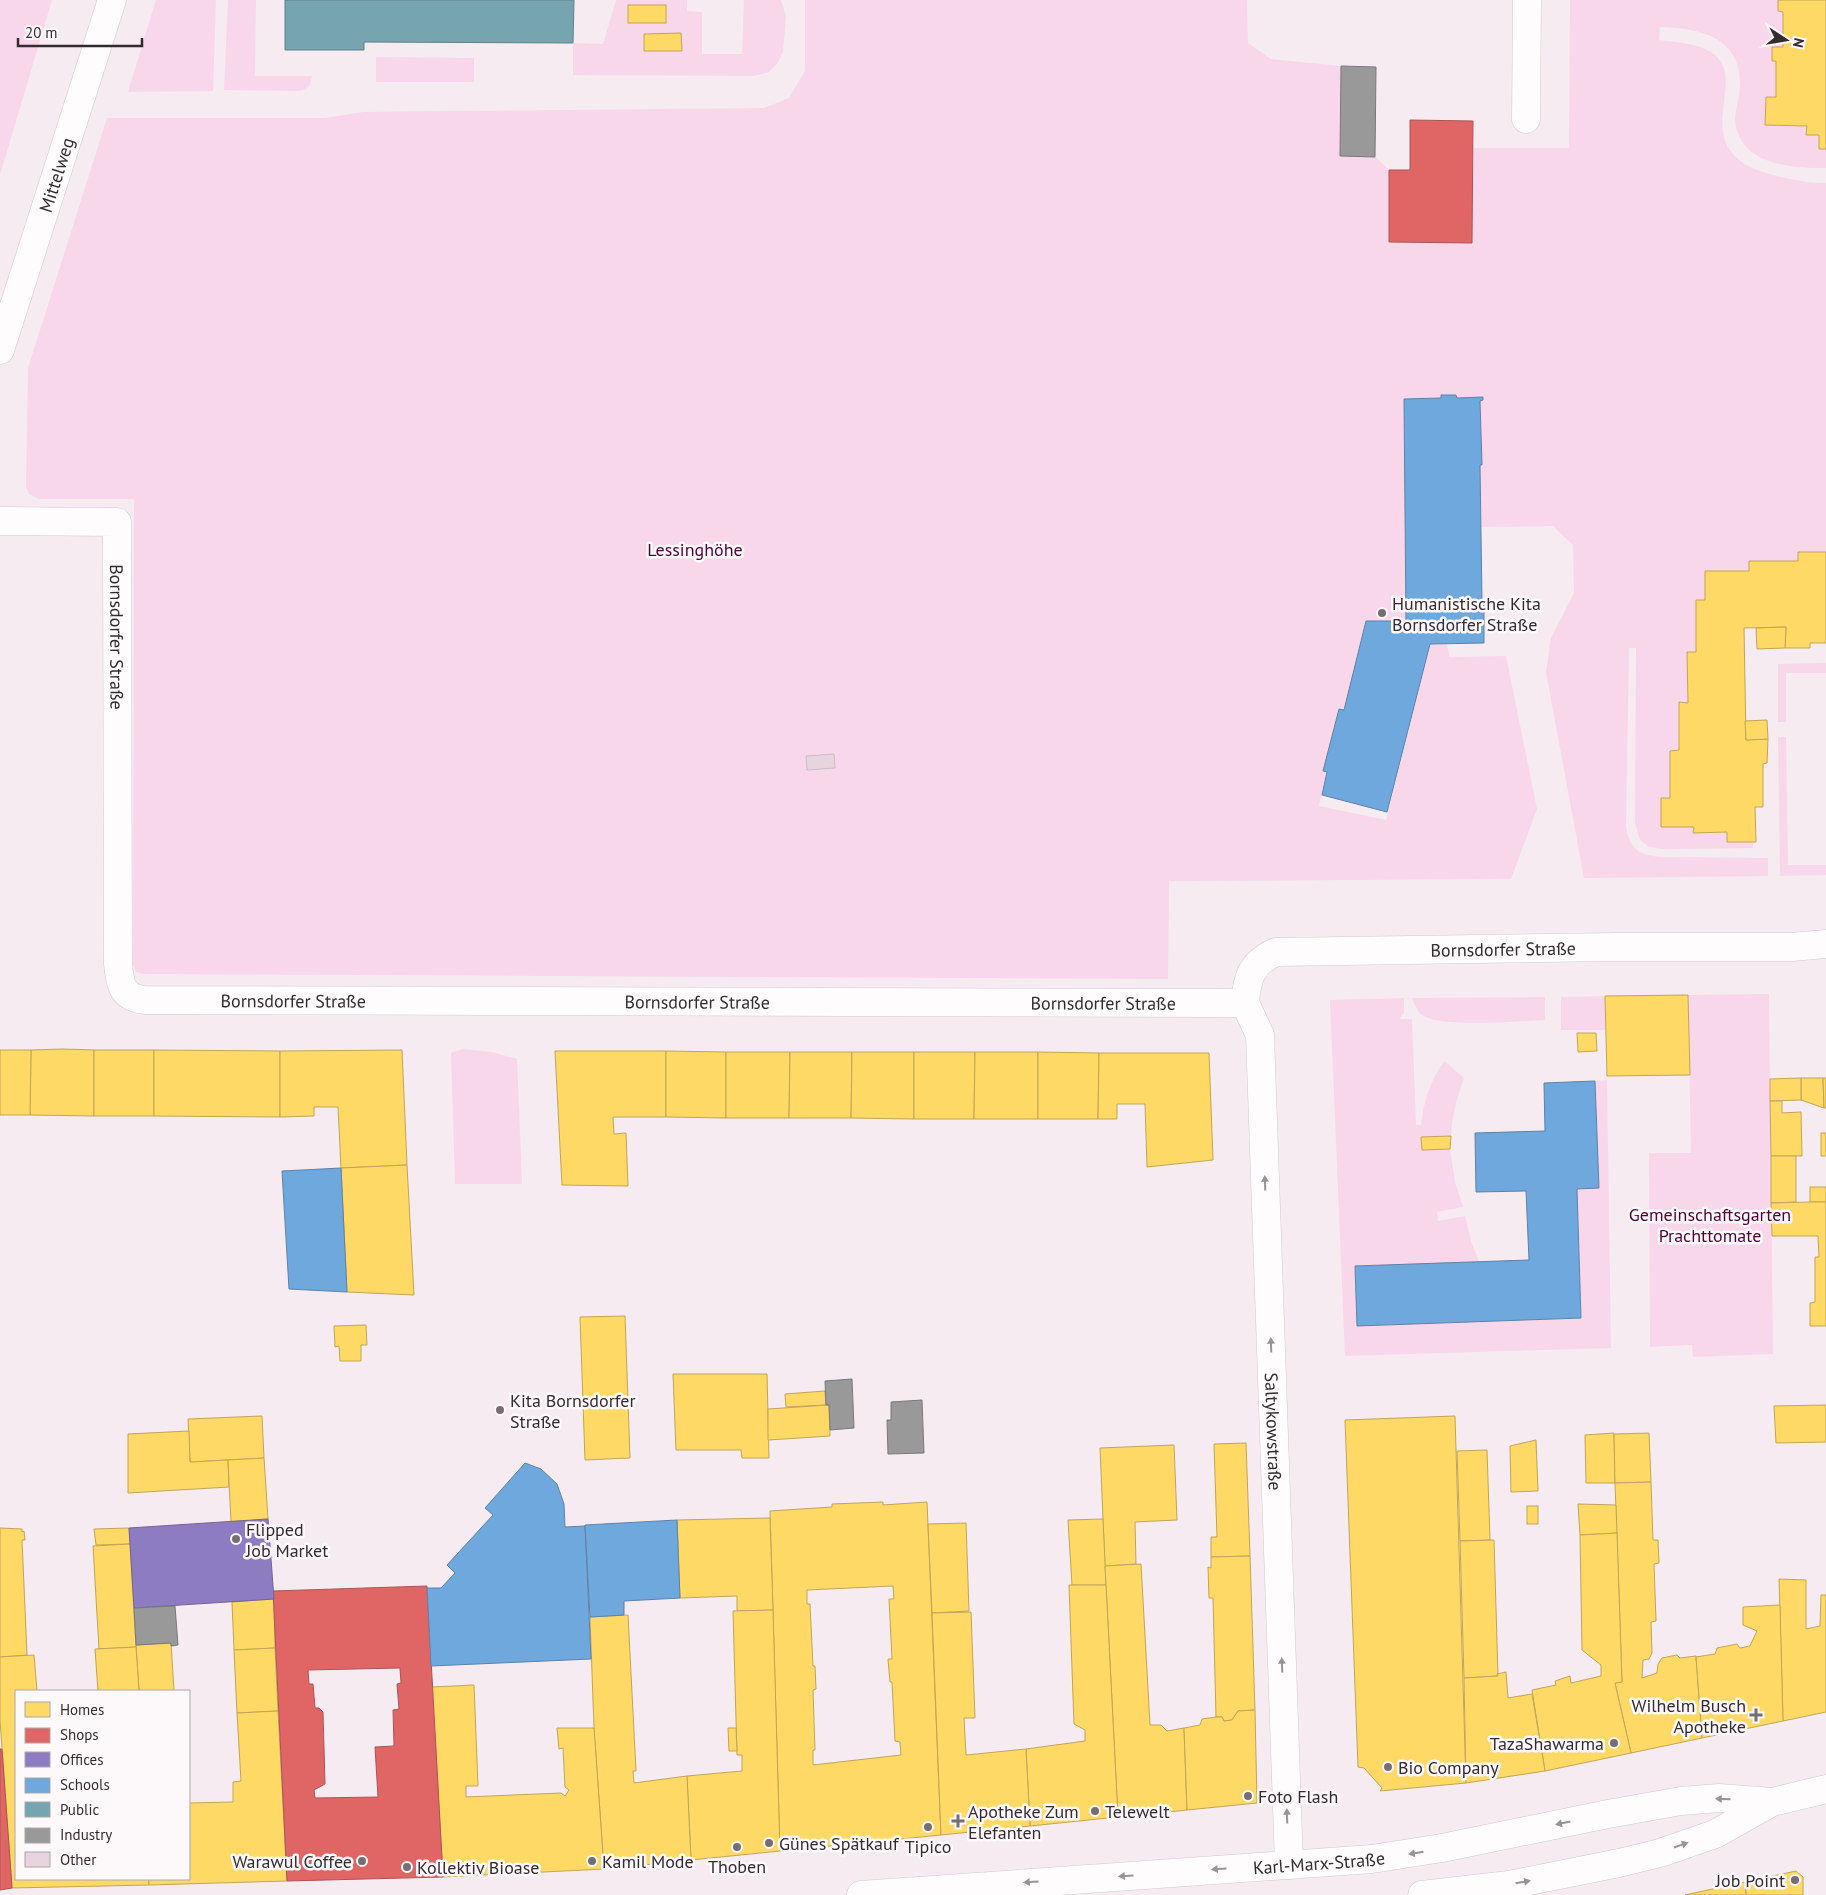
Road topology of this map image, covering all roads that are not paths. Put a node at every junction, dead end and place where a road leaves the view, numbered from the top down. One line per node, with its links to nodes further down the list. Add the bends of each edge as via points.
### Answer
1 (112, 0): 4 (street, Mittelweg)
2 (1527, 0): 3 (street)
3 (1526, 119)
4 (0, 350)
5 (0, 521): 7 (street, Bornsdorfer Straße, via 118,522 118,964 119,980 126,993 135,999)
6 (1826, 944): 7 (street, Bornsdorfer Straße, via 1792,947 1276,952 1256,965 1247,980)
7 (1245, 1003): 10 (street, Saltykowstraße, one-way to 7, via 1260,1034)
8 (1826, 1789): 9 (street, Karl-Marx-Straße)
9 (1772, 1802): 10 (street, Karl-Marx-Straße, one-way to 10, via 1719,1798 1681,1802 1404,1855); 12 (street, Karl-Marx-Straße, one-way to 9, via 1508,1885 1660,1853 1715,1834)
10 (1289, 1865): 11 (street, Karl-Marx-Straße, one-way to 11)
11 (861, 1895)
12 (1422, 1895)

